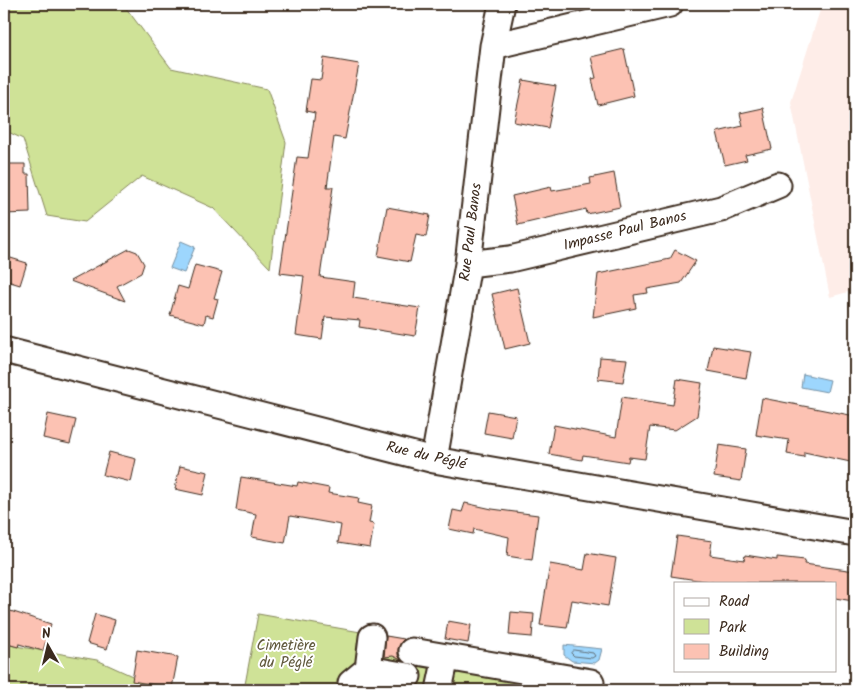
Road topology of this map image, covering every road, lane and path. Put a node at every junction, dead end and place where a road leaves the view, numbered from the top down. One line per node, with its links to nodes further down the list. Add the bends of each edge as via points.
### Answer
1 (502, 4): 3 (street, Rue Paul Banos)
2 (670, 4): 3 (street)
3 (492, 46): 5 (street, Rue Paul Banos)
4 (778, 185): 5 (street, Impasse Paul Banos, via 720,209 510,259)
5 (468, 264): 7 (street, Rue Paul Banos)
6 (4, 350): 7 (street, Rue du Péglé)
7 (434, 460): 8 (street, Rue du Péglé)
8 (855, 533)
9 (372, 637): 12 (street, via 360,676)
10 (446, 657): 11 (street); 12 (street, via 414,646); 13 (street)
11 (521, 680): 14 (street, via 591,682)
12 (406, 683)
13 (442, 690)
14 (590, 690)

